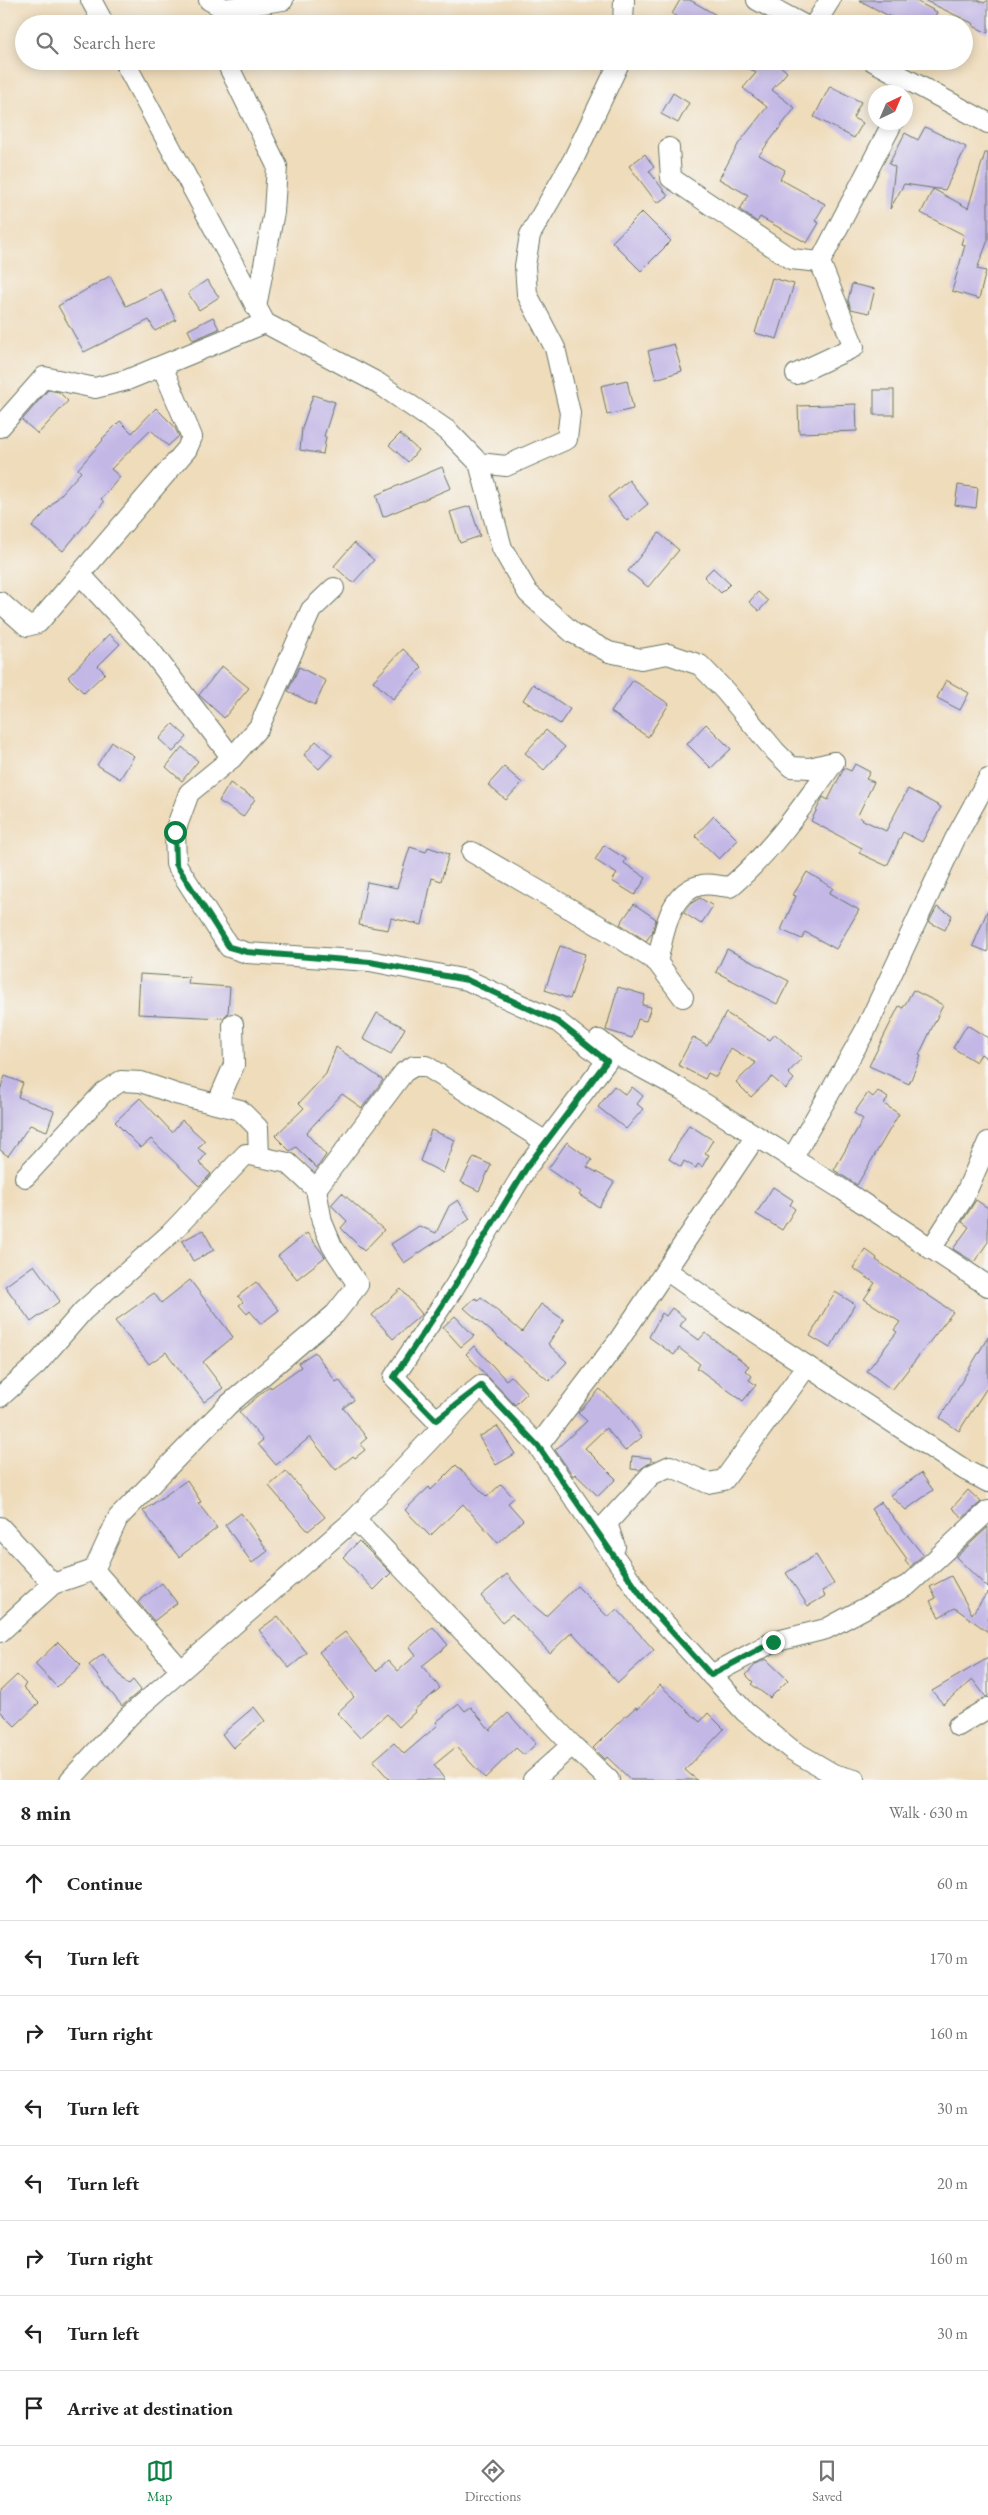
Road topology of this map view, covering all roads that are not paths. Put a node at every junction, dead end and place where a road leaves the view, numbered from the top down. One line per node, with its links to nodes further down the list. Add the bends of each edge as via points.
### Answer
1 (91, 0): 7 (street)
2 (283, 0): 6 (street)
3 (624, 0): 8 (street)
4 (757, 0): 9 (street)
5 (830, 0): 10 (street)
6 (219, 11)
7 (99, 15)
8 (623, 15)
9 (785, 15)
10 (821, 15)
11 (129, 70): 21 (street)
12 (230, 70): 21 (street, via 277,166)
13 (616, 70): 25 (street, via 573,160 530,235 525,266 527,294 555,348 570,413 566,439 506,466)
14 (884, 70): 15 (street)
15 (902, 85)
16 (913, 93): 17 (street)
17 (988, 123)
18 (889, 130): 20 (street)
19 (669, 148): 20 (street, via 671,178 791,259)
20 (820, 262): 23 (street, via 854,347)
21 (260, 315): 22 (street); 25 (street, via 378,383 448,431)
22 (162, 366): 24 (street, via 95,388 44,377); 26 (street, via 192,437 186,449)
23 (796, 374)
24 (0, 427)
25 (479, 463): 32 (street, via 502,548 528,593 573,633 610,652 641,659 668,654 700,665 791,767 810,768 834,762 779,839 730,888 702,885 686,892 670,911)
26 (80, 574): 28 (street, via 38,623 27,626); 29 (street, via 151,651)
27 (334, 588): 29 (street, via 311,610 259,728)
28 (0, 602)
29 (232, 758): 38 (street, via 189,793 175,832 176,864 229,947 247,952 370,962 467,980 558,1022 607,1061)
30 (988, 778): 41 (street, via 955,839 865,1031)
31 (472, 852): 32 (street)
32 (658, 962): 33 (street)
33 (683, 997)
34 (233, 1024): 36 (street, via 234,1065)
35 (582, 1026): 37 (street, via 618,1055 681,1089)
36 (217, 1104): 40 (street, via 240,1110 258,1128); 42 (street, via 141,1082 121,1081 104,1092)
37 (756, 1136): 41 (street); 45 (street)
38 (546, 1142): 43 (street, via 426,1066 414,1066 404,1072); 48 (street, via 394,1377 436,1420)
39 (988, 1142): 44 (street, via 964,1197)
40 (259, 1156): 43 (street, via 288,1163); 49 (street, via 246,1154 170,1234 83,1311 37,1364)
41 (792, 1158): 44 (street)
42 (24, 1178)
43 (316, 1188): 55 (street, via 322,1222 332,1246 358,1285 335,1314 228,1405 118,1518)
44 (931, 1249): 46 (street)
45 (666, 1270): 47 (street); 50 (street, via 619,1340)
46 (988, 1286)
47 (807, 1366): 51 (street); 57 (street, via 724,1480 708,1483 670,1466 651,1475 607,1523 616,1550)
48 (481, 1386): 50 (street); 53 (street)
49 (0, 1397)
50 (538, 1446): 57 (street)
51 (988, 1482)
52 (988, 1511): 60 (street, via 908,1585 826,1629 773,1642)
53 (355, 1519): 59 (street); 63 (street)
54 (0, 1527): 56 (street)
55 (94, 1570): 56 (street); 59 (street)
56 (53, 1584): 58 (street)
57 (647, 1604): 60 (street)
58 (0, 1632)
59 (181, 1670): 64 (street, via 130,1714)
60 (711, 1675): 67 (street, via 745,1712 792,1750 833,1774)
61 (988, 1708): 62 (street)
62 (958, 1726)
63 (572, 1745): 65 (street); 66 (street)
64 (70, 1780)
65 (534, 1780)
66 (609, 1780)
67 (855, 1780)

